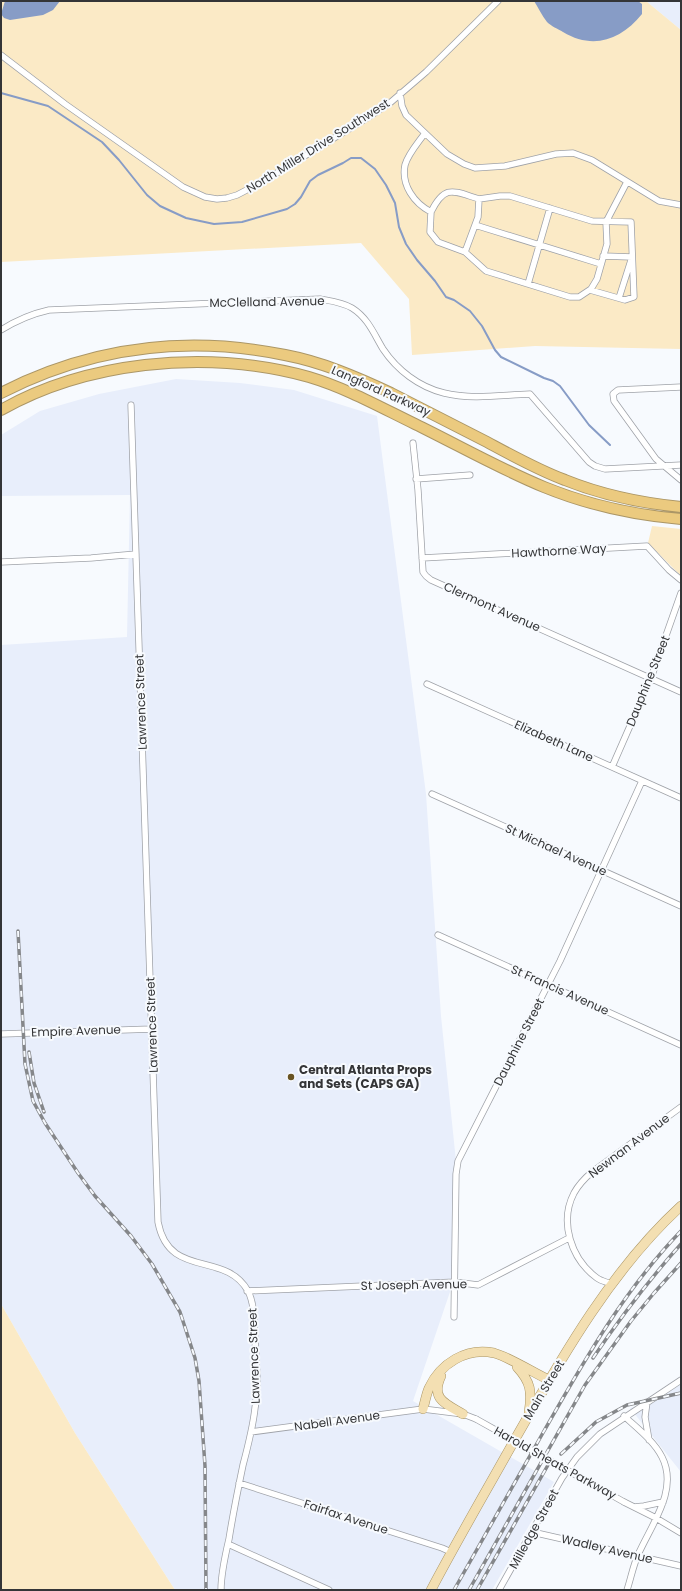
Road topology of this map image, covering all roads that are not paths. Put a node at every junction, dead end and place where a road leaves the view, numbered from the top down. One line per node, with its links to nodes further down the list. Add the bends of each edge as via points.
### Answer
1 (498, 1): 3 (street, North Miller Drive Southwest, via 432,66)
2 (1, 55): 3 (street, North Miller Drive Southwest, via 65,104 183,187 205,197 217,199 237,195 262,182 367,118)
3 (400, 93): 4 (street, via 406,115)
4 (425, 133): 5 (street, via 447,154 475,168 505,166 556,154 573,153 592,160); 9 (street, via 408,159 405,178 416,202)
5 (627, 182): 7 (street, via 659,201); 10 (street)
6 (479, 199): 8 (street, via 510,196); 9 (street, via 447,192); 11 (street)
7 (681, 205)
8 (550, 208): 10 (street, via 592,221); 12 (street)
9 (430, 212): 13 (street, via 430,232 434,237 443,245)
10 (606, 222): 14 (street, via 607,244); 15 (street, via 631,222)
11 (475, 225): 12 (street); 13 (street)
12 (539, 246): 16 (street); 17 (street)
13 (465, 252): 17 (street, via 486,271)
14 (604, 256): 15 (street); 16 (street)
15 (632, 258): 19 (street); 19 (street, via 634,297 625,300)
16 (601, 264): 18 (street, via 597,279)
17 (528, 284): 18 (street, via 576,298 584,296)
18 (590, 290): 19 (street)
19 (619, 298)
20 (1, 330): 27 (street, McClelland Avenue, via 31,314 49,310 320,299 338,302 351,307 362,316 393,362 424,386 462,397 530,394 595,466 605,469)
21 (681, 387): 27 (street, via 618,390 613,394 614,401 656,459)
22 (1, 393): 31 (highway, Langford Parkway, via 71,364 129,350 169,346 210,346 264,351 287,355 355,377 533,466 588,489 632,500)
23 (130, 405): 33 (street, Lawrence Street)
24 (1, 410): 32 (highway, Langford Parkway, via 55,385 130,367 209,361 260,367 310,378 354,394 479,457 565,495 615,510)
25 (412, 443): 29 (street, Clermont Avenue)
26 (681, 465): 27 (street, McClelland Avenue)
27 (664, 466): 30 (street)
28 (470, 475): 29 (street)
29 (416, 479): 34 (street, Clermont Avenue)
30 (681, 480)
31 (681, 507)
32 (681, 519)
33 (136, 554): 35 (street); 49 (street, Lawrence Street)
34 (422, 558): 36 (street, Hawthorne Way, via 647,546); 38 (street, Clermont Avenue, via 423,572 431,580)
35 (1, 562)
36 (681, 580)
37 (681, 593): 38 (street, Dauphine Street)
38 (651, 678): 40 (street, Clermont Avenue); 41 (street, Dauphine Street)
39 (427, 684): 41 (street, Elizabeth Lane)
40 (681, 692)
41 (612, 768): 42 (street, Elizabeth Lane)
42 (642, 781): 44 (street, Elizabeth Lane); 45 (street, Dauphine Street)
43 (432, 794): 45 (street, St Michael Avenue)
44 (681, 798)
45 (602, 870): 46 (street, St Michael Avenue); 48 (street, Dauphine Street)
46 (681, 906)
47 (438, 935): 48 (street, St Francis Avenue)
48 (548, 984): 51 (street, St Francis Avenue); 55 (street, Dauphine Street, via 458,1161)
49 (152, 1029): 50 (street, Empire Avenue); 57 (street, Lawrence Street, via 160,1234 177,1255 228,1272)
50 (1, 1034)
51 (681, 1045)
52 (681, 1108): 54 (street, Newnan Avenue, via 583,1180 574,1193 569,1207)
53 (681, 1206): 56 (main road, Main Street)
54 (569, 1238): 55 (street, St Joseph Avenue, via 478,1284); 56 (street, Newnan Avenue, via 581,1262 598,1278)
55 (455, 1282): 57 (street, St Joseph Avenue); 58 (street, Dauphine Street)
56 (611, 1284): 61 (main road, Main Street)
57 (247, 1290): 68 (street, Lawrence Street, via 253,1309 257,1384)
58 (454, 1317)
59 (510, 1360): 60 (main road, via 495,1354 475,1352 458,1358); 61 (main road); 67 (main road, via 525,1375 528,1382 531,1396)
60 (444, 1367): 64 (main road, via 429,1388); 65 (main road, via 438,1381 438,1395 442,1401)
61 (549, 1380): 67 (main road, Main Street)
62 (681, 1380): 63 (street, Milledge Street)
63 (647, 1402): 66 (street, Milledge Street); 69 (street, via 645,1416)
64 (423, 1409): 65 (street, Harold Sheats Parkway); 68 (street, Nabell Avenue)
65 (463, 1414): 72 (street, Harold Sheats Parkway, bridge)
66 (624, 1416): 69 (street); 74 (street, Milledge Street, via 600,1434 577,1457 562,1478)
67 (528, 1417): 77 (main road, Main Street)
68 (251, 1432): 70 (street, Lawrence Street)
69 (649, 1440): 71 (street, via 662,1457 666,1471)
70 (239, 1483): 76 (street, Lawrence Street); 77 (street, Fairfax Avenue)
71 (663, 1502): 72 (street); 73 (street)
72 (634, 1507): 73 (street, Harold Sheats Parkway)
73 (656, 1518): 75 (street, Harold Sheats Parkway); 78 (street)
74 (532, 1532): 78 (street, Wadley Avenue); 83 (street, Milledge Street)
75 (681, 1533)
76 (228, 1544): 80 (street, Lawrence Street); 81 (street)
77 (451, 1552): 82 (main road, Main Street)
78 (637, 1556): 79 (street, Wadley Avenue); 84 (street)
79 (681, 1566)
80 (221, 1590)
81 (329, 1590)
82 (431, 1590)
83 (499, 1590)
84 (627, 1590)

